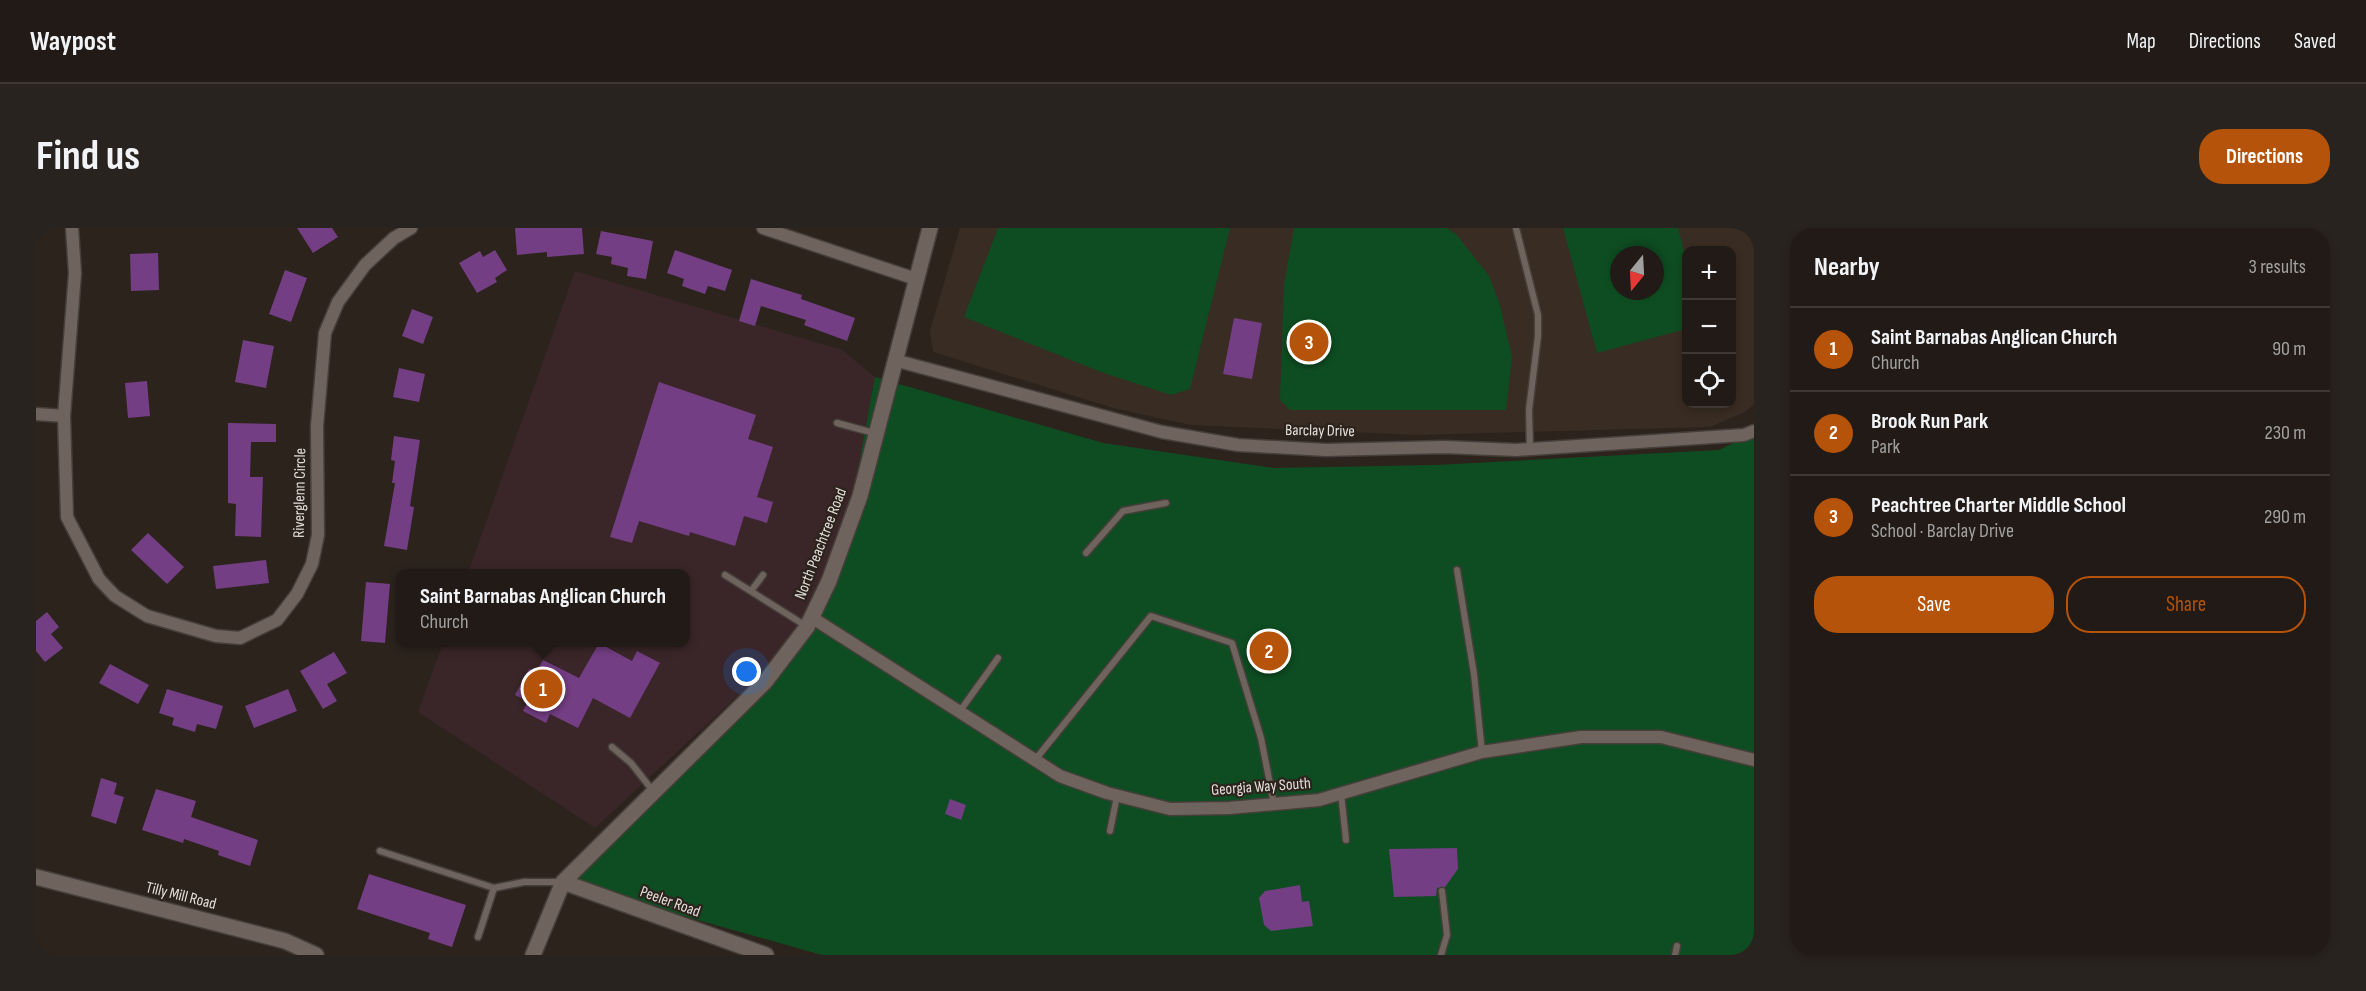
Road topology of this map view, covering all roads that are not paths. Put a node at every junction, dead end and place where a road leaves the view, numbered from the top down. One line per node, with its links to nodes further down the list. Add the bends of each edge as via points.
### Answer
1 (72, 228): 10 (street, Riverglenn Circle, via 75,273)
2 (411, 228): 6 (street, Riverglenn Circle)
3 (763, 228): 7 (street)
4 (930, 228): 7 (street, North Peachtree Road)
5 (1516, 228): 14 (lane, via 1538,315 1529,410)
6 (397, 232): 10 (street, Riverglenn Circle, via 365,265 338,302 325,333 317,426 318,535 312,564 297,594 277,620 240,638 216,636 147,616 115,596 99,579 67,517)
7 (916, 279): 8 (street, North Peachtree Road)
8 (894, 360): 13 (street, North Peachtree Road); 14 (street, Barclay Drive, via 1162,432 1238,445 1326,450)
9 (36, 414): 10 (street)
10 (64, 416)
11 (837, 423): 13 (lane)
12 (1754, 431): 14 (street, Barclay Drive, via 1744,435)
13 (876, 434): 21 (street, North Peachtree Road, via 860,496 829,581)
14 (1530, 449)
15 (1166, 503): 16 (lane, via 1123,511)
16 (1086, 553)
17 (1457, 570): 25 (lane, via 1472,654)
18 (725, 575): 20 (lane)
19 (763, 575): 20 (lane)
20 (751, 591): 21 (lane)
21 (809, 622): 23 (street, Georgia Way South); 28 (street, North Peachtree Road, via 765,682)
22 (998, 658): 23 (lane)
23 (960, 712): 26 (street, Georgia Way South)
24 (612, 747): 28 (lane)
25 (1482, 752): 27 (street, Georgia Way South, via 1581,737 1661,737); 29 (street, Georgia Way South)
26 (1035, 760): 30 (street, Georgia Way South, via 1060,776); 31 (lane, via 1150,616 1232,643 1261,738)
27 (1754, 760)
28 (653, 791): 36 (street, North Peachtree Road)
29 (1341, 793): 31 (street, Georgia Way South, via 1319,800); 33 (lane)
30 (1117, 795): 31 (street, Georgia Way South, via 1170,809); 32 (lane)
31 (1274, 804)
32 (1110, 831)
33 (1346, 840)
34 (380, 851): 37 (lane)
35 (36, 877): 41 (street, Tilly Mill Road, via 285,941)
36 (563, 882): 37 (lane, via 524,882); 42 (street, North Peachtree Road); 43 (street, Peeler Road)
37 (494, 888): 39 (lane)
38 (1442, 891): 44 (lane, via 1447,935)
39 (478, 937)
40 (1677, 946): 45 (lane)
41 (316, 955)
42 (533, 955)
43 (765, 955)
44 (1441, 955)
45 (1675, 955)

